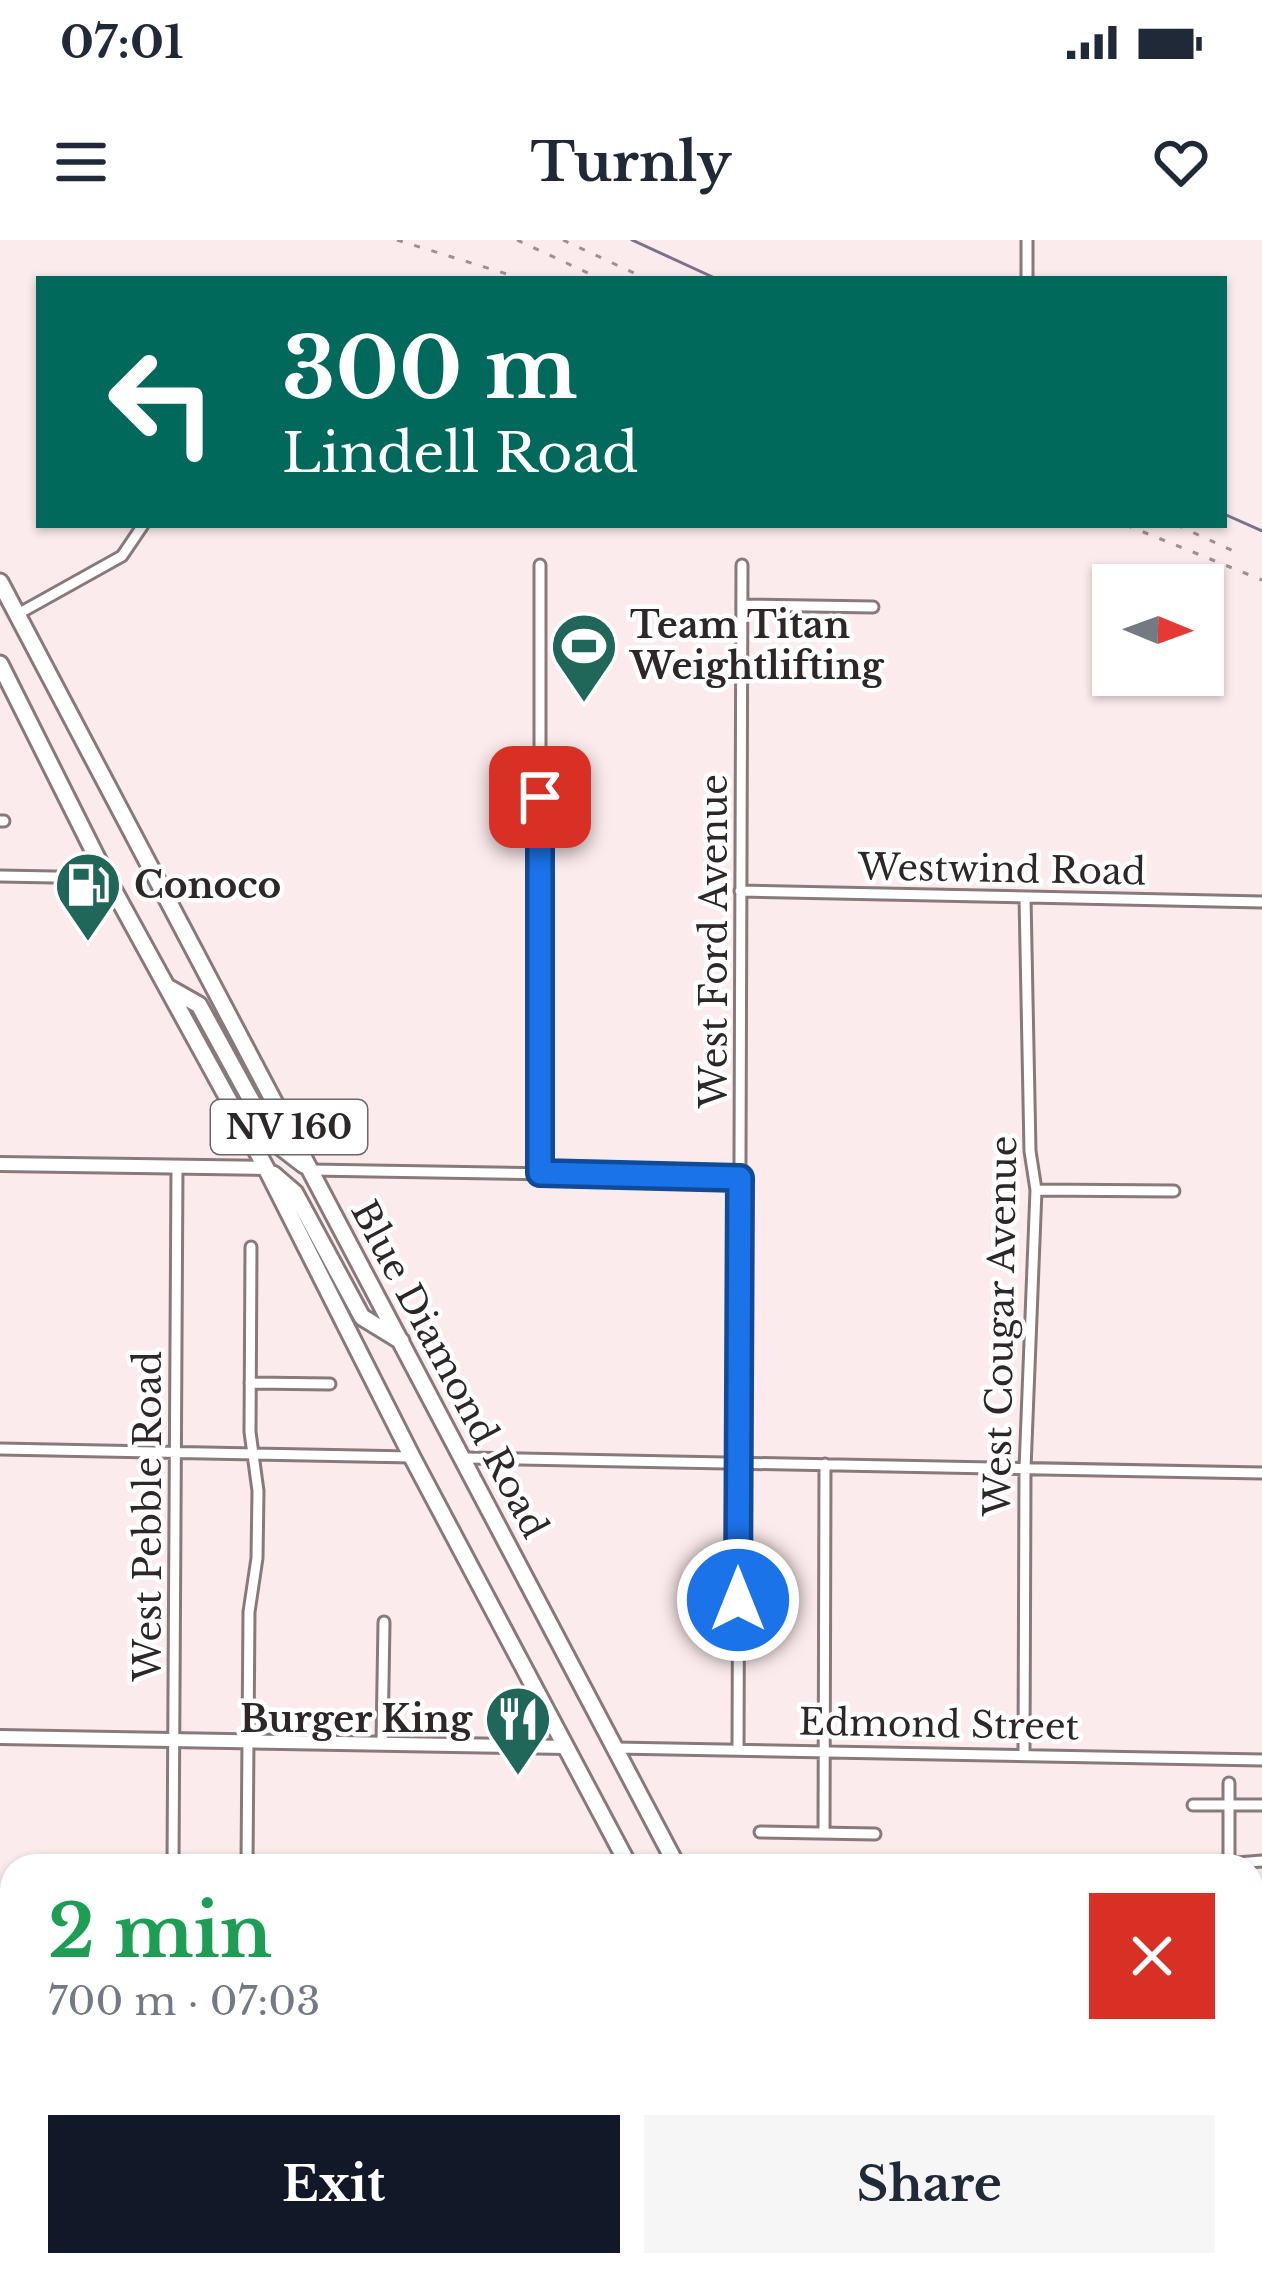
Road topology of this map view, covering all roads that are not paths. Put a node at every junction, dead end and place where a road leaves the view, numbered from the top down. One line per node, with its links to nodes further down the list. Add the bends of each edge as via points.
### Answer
1 (1027, 240): 2 (street)
2 (1027, 276)
3 (141, 528): 9 (street, via 122,556)
4 (540, 565): 21 (street)
5 (742, 565): 7 (street, West Ford Avenue)
6 (0, 582): 9 (highway, Blue Diamond Road / NV 160)
7 (742, 605): 8 (street); 13 (street, West Ford Avenue)
8 (873, 607)
9 (17, 615): 20 (highway, Blue Diamond Road / NV 160)
10 (0, 664): 12 (highway, Blue Diamond Road / NV 160)
11 (0, 876): 12 (street)
12 (106, 878): 16 (highway, Blue Diamond Road / NV 160)
13 (740, 891): 14 (street, Westwind Road); 22 (street, West Ford Avenue)
14 (1025, 897): 15 (street, Westwind Road); 23 (street, West Cougar Avenue)
15 (1262, 902)
16 (166, 987): 19 (highway, Blue Diamond Road / NV 160); 20 (highway, via 199,1004 274,1142)
17 (0, 1164): 18 (street)
18 (177, 1167): 19 (street); 30 (street, West Pebble Road)
19 (266, 1168): 26 (highway, via 295,1192 362,1318); 32 (highway, Blue Diamond Road / NV 160)
20 (311, 1170): 21 (street); 26 (highway, Blue Diamond Road / NV 160)
21 (540, 1173): 22 (street)
22 (740, 1178): 34 (street, West Ford Avenue)
23 (1036, 1190): 24 (street); 36 (street, West Cougar Avenue)
24 (1174, 1191)
25 (251, 1246): 27 (street)
26 (401, 1340): 33 (highway, Blue Diamond Road / NV 160)
27 (250, 1383): 28 (street); 31 (street)
28 (330, 1384)
29 (0, 1449): 30 (street)
30 (177, 1452): 31 (street); 40 (street, West Pebble Road)
31 (252, 1454): 32 (street); 41 (street, via 258,1491)
32 (412, 1456): 43 (highway, Blue Diamond Road / NV 160)
33 (463, 1458): 34 (street); 44 (highway, Blue Diamond Road / NV 160)
34 (739, 1464): 35 (street); 45 (street, West Ford Avenue)
35 (825, 1464): 36 (street); 46 (street)
36 (1025, 1469): 37 (street); 47 (street, West Cougar Avenue)
37 (1262, 1473)
38 (384, 1622): 42 (street)
39 (0, 1737): 40 (street)
40 (174, 1739): 41 (street); 56 (street, West Pebble Road)
41 (248, 1740): 42 (street); 57 (street)
42 (382, 1742): 43 (street)
43 (566, 1747): 58 (highway, Blue Diamond Road / NV 160)
44 (616, 1748): 45 (street, Edmond Street); 59 (highway, Blue Diamond Road / NV 160)
45 (738, 1750): 46 (street, Edmond Street)
46 (825, 1752): 47 (street, Edmond Street); 54 (street)
47 (1024, 1755): 48 (street, Edmond Street)
48 (1262, 1760)
49 (1229, 1783): 52 (street)
50 (1262, 1804): 52 (street)
51 (1192, 1805): 52 (street)
52 (1229, 1805): 60 (street)
53 (760, 1832): 54 (street)
54 (824, 1833): 55 (street)
55 (875, 1834)
56 (173, 1854)
57 (247, 1854)
58 (623, 1854)
59 (671, 1854)
60 (1229, 1854)

